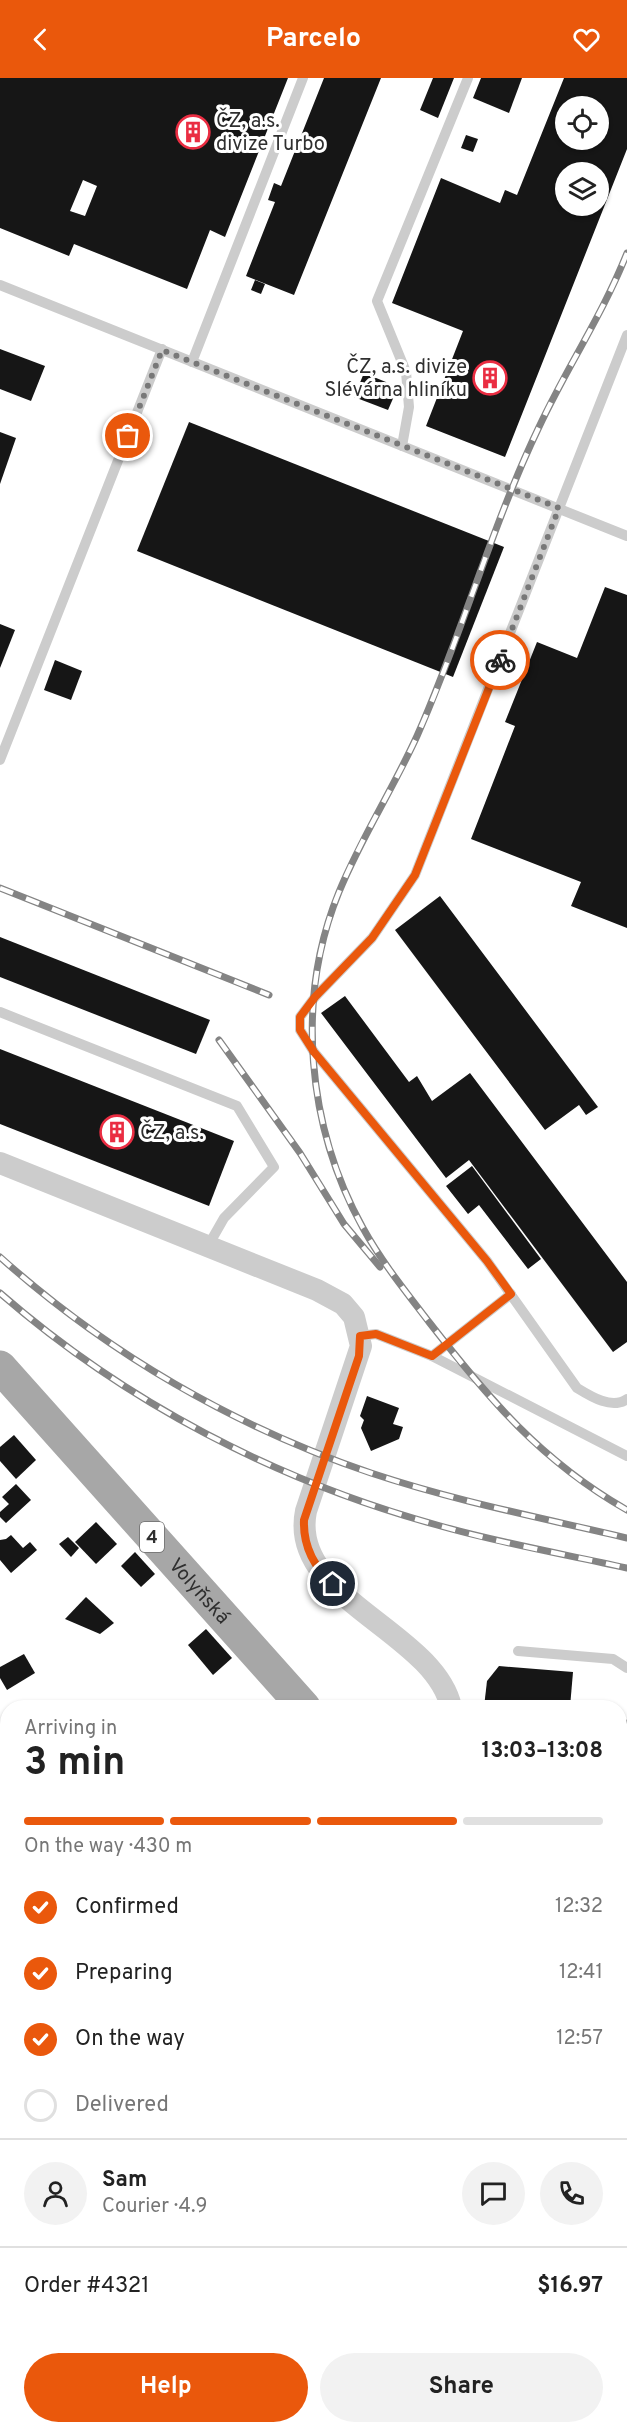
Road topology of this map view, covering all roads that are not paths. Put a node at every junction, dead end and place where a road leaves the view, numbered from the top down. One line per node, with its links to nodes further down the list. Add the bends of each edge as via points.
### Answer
1 (303, 78): 6 (lane)
2 (468, 78): 7 (lane, via 377,301 406,372 409,407)
3 (0, 285): 5 (lane)
4 (627, 335): 8 (lane)
5 (162, 350): 6 (lane); 10 (lane)
6 (192, 362): 7 (lane)
7 (402, 446): 8 (lane)
8 (559, 508): 9 (lane); 14 (lane, via 415,875 372,938 300,1017 300,1030 314,1052)
9 (627, 536)
10 (0, 760)
11 (0, 1012): 13 (lane, via 237,1106 274,1167 224,1218)
12 (0, 1163): 13 (street)
13 (208, 1246): 15 (street, via 335,1298 354,1317)
14 (511, 1294): 16 (lane); 18 (lane, via 577,1388 598,1401)
15 (360, 1336): 16 (lane, via 376,1334); 23 (street, via 359,1356 306,1511 305,1538 323,1575 428,1666 443,1685)
16 (432, 1356): 19 (lane)
17 (0, 1367): 22 (main road, Volyňská / 4)
18 (627, 1399)
19 (627, 1456)
20 (518, 1651): 21 (lane, via 613,1659)
21 (627, 1668)
22 (298, 1700)
23 (448, 1700)

